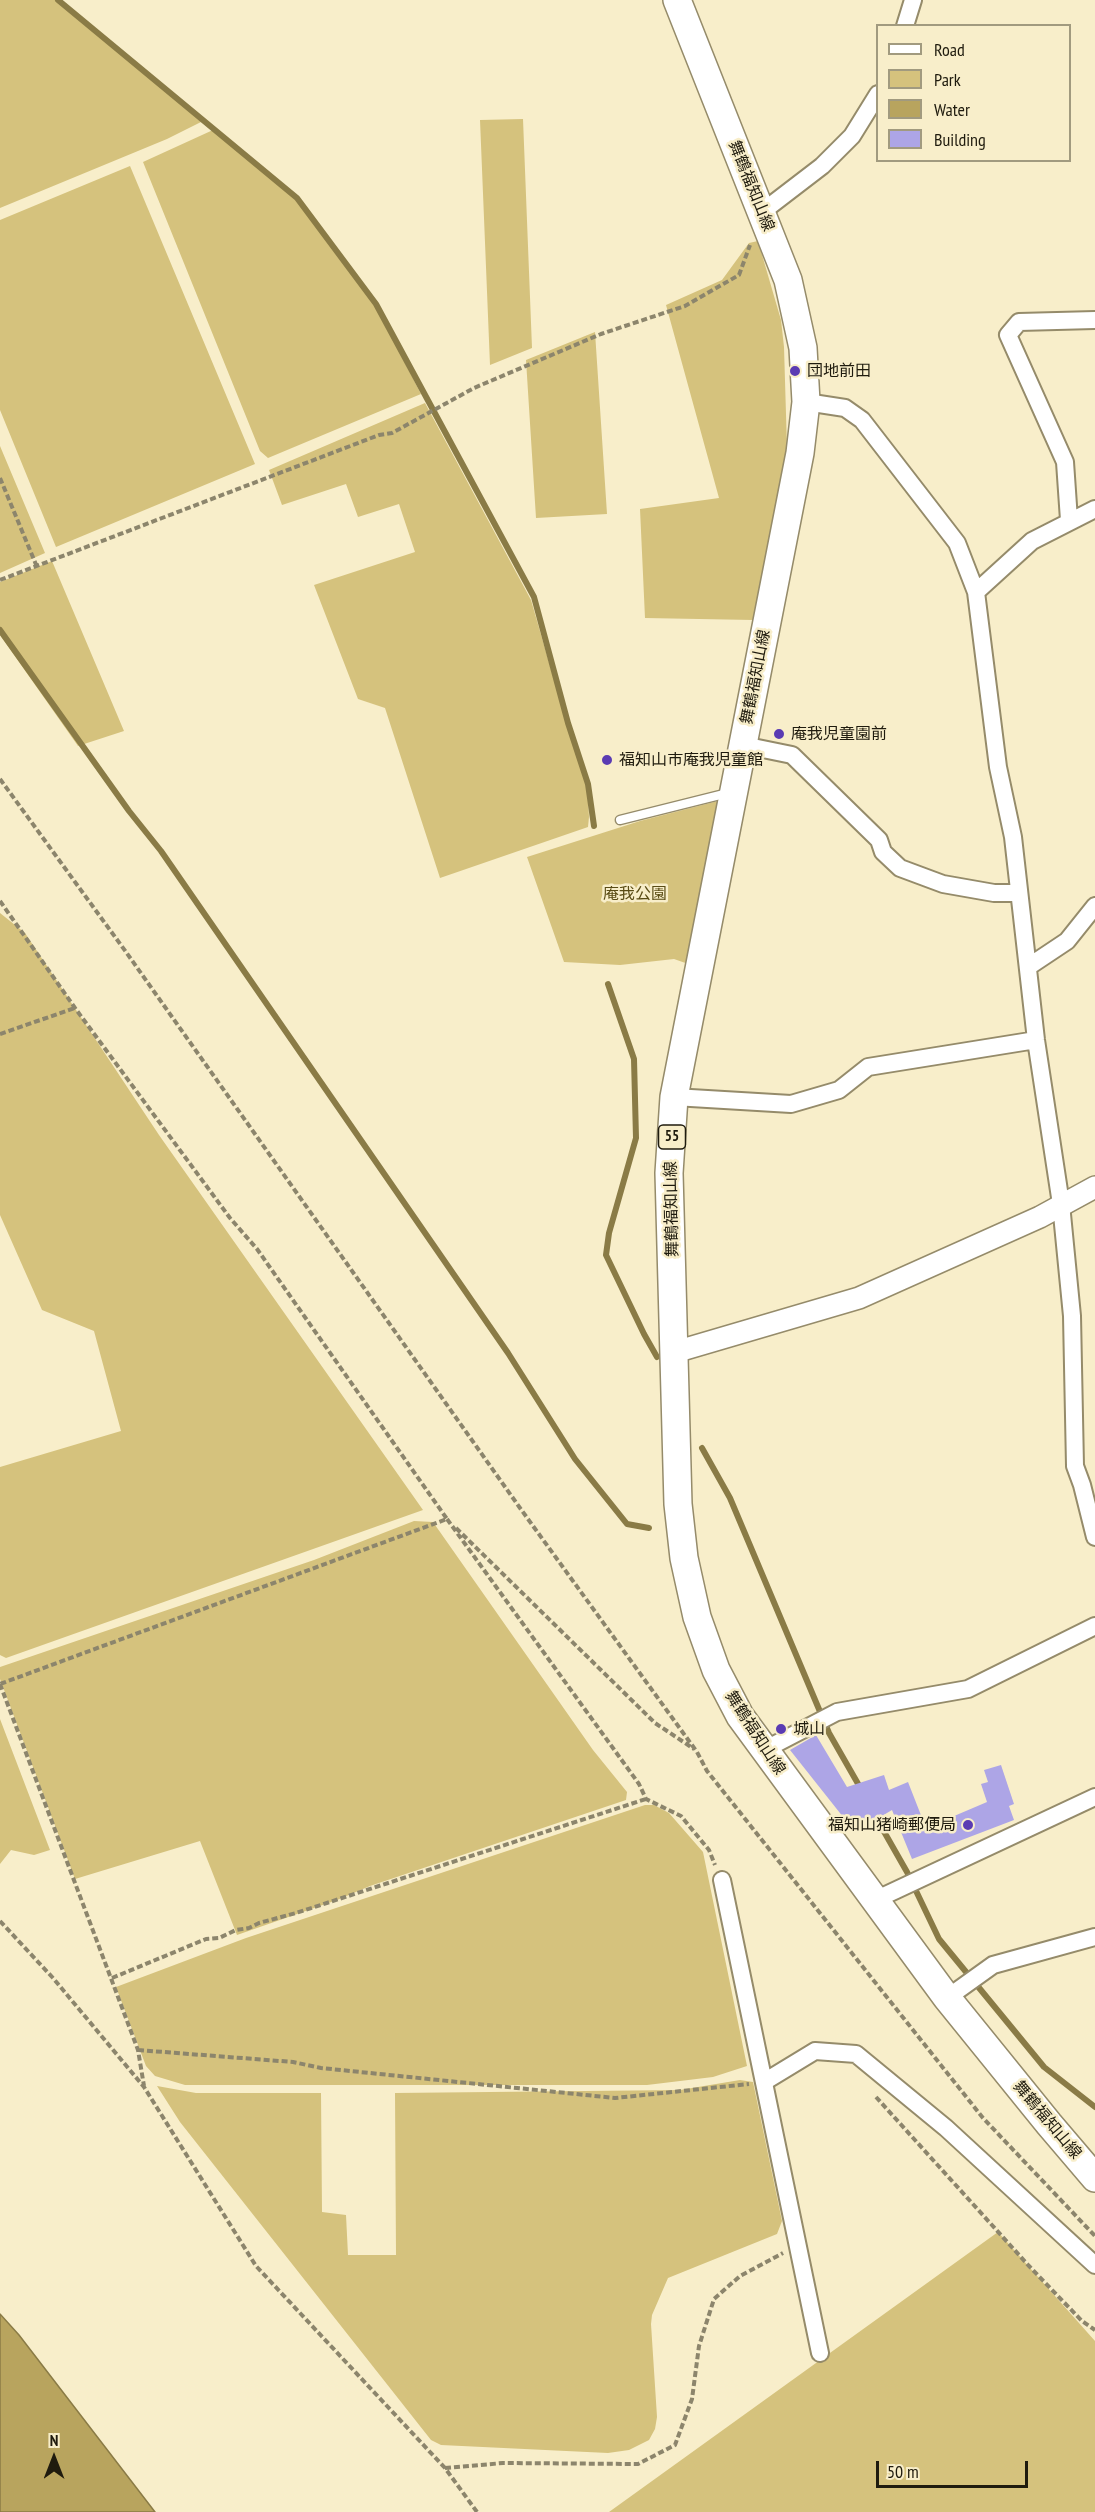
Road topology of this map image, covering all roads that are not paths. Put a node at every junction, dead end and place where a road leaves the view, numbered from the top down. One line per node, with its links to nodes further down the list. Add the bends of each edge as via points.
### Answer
1 (676, 0): 5 (main road, 舞鶴福知山線 / 55)
2 (914, 0): 3 (street)
3 (905, 24)
4 (876, 97): 5 (street, via 852,136 822,166)
5 (762, 212): 7 (main road, 舞鶴福知山線 / 55, via 788,280 804,348)
6 (1095, 320): 9 (street, via 1019,322 1008,335 1065,462)
7 (806, 402): 10 (street, via 845,408 862,420 957,543); 11 (main road, 舞鶴福知山線 / 55, via 800,453)
8 (1095, 509): 9 (street)
9 (1069, 520): 10 (street, via 1032,540)
10 (976, 592): 14 (street)
11 (742, 744): 12 (main road, 舞鶴福知山線 / 55); 14 (street, via 792,754 879,840 883,852 900,868 943,884)
12 (734, 792): 13 (lane); 18 (main road, 舞鶴福知山線 / 55)
13 (620, 820)
14 (1019, 893): 16 (street)
15 (1095, 906): 16 (street, via 1067,941)
16 (1028, 967): 17 (street)
17 (1036, 1040): 18 (street, via 868,1067 839,1090 791,1104); 20 (street)
18 (674, 1097): 21 (main road, 舞鶴福知山線 / 55, via 669,1173)
19 (1095, 1187): 20 (street)
20 (1061, 1204): 21 (street, via 860,1298); 22 (street, via 1072,1316 1075,1466)
21 (675, 1352): 25 (main road, 舞鶴福知山線 / 55, via 678,1503 684,1558 697,1617 716,1670 740,1716)
22 (1089, 1483): 23 (street)
23 (1095, 1538)
24 (1095, 1626): 25 (street, via 968,1689 837,1712)
25 (764, 1750): 28 (main road, 舞鶴福知山線 / 55)
26 (1095, 1797): 28 (street)
27 (722, 1880): 31 (street)
28 (875, 1900): 30 (main road, 舞鶴福知山線 / 55)
29 (1095, 1937): 30 (street, via 993,1965)
30 (947, 1998): 32 (main road, 舞鶴福知山線 / 55)
31 (764, 2082): 33 (street, via 815,2051 856,2054 946,2127); 34 (street)
32 (1095, 2178)
33 (1095, 2265)
34 (820, 2353)

